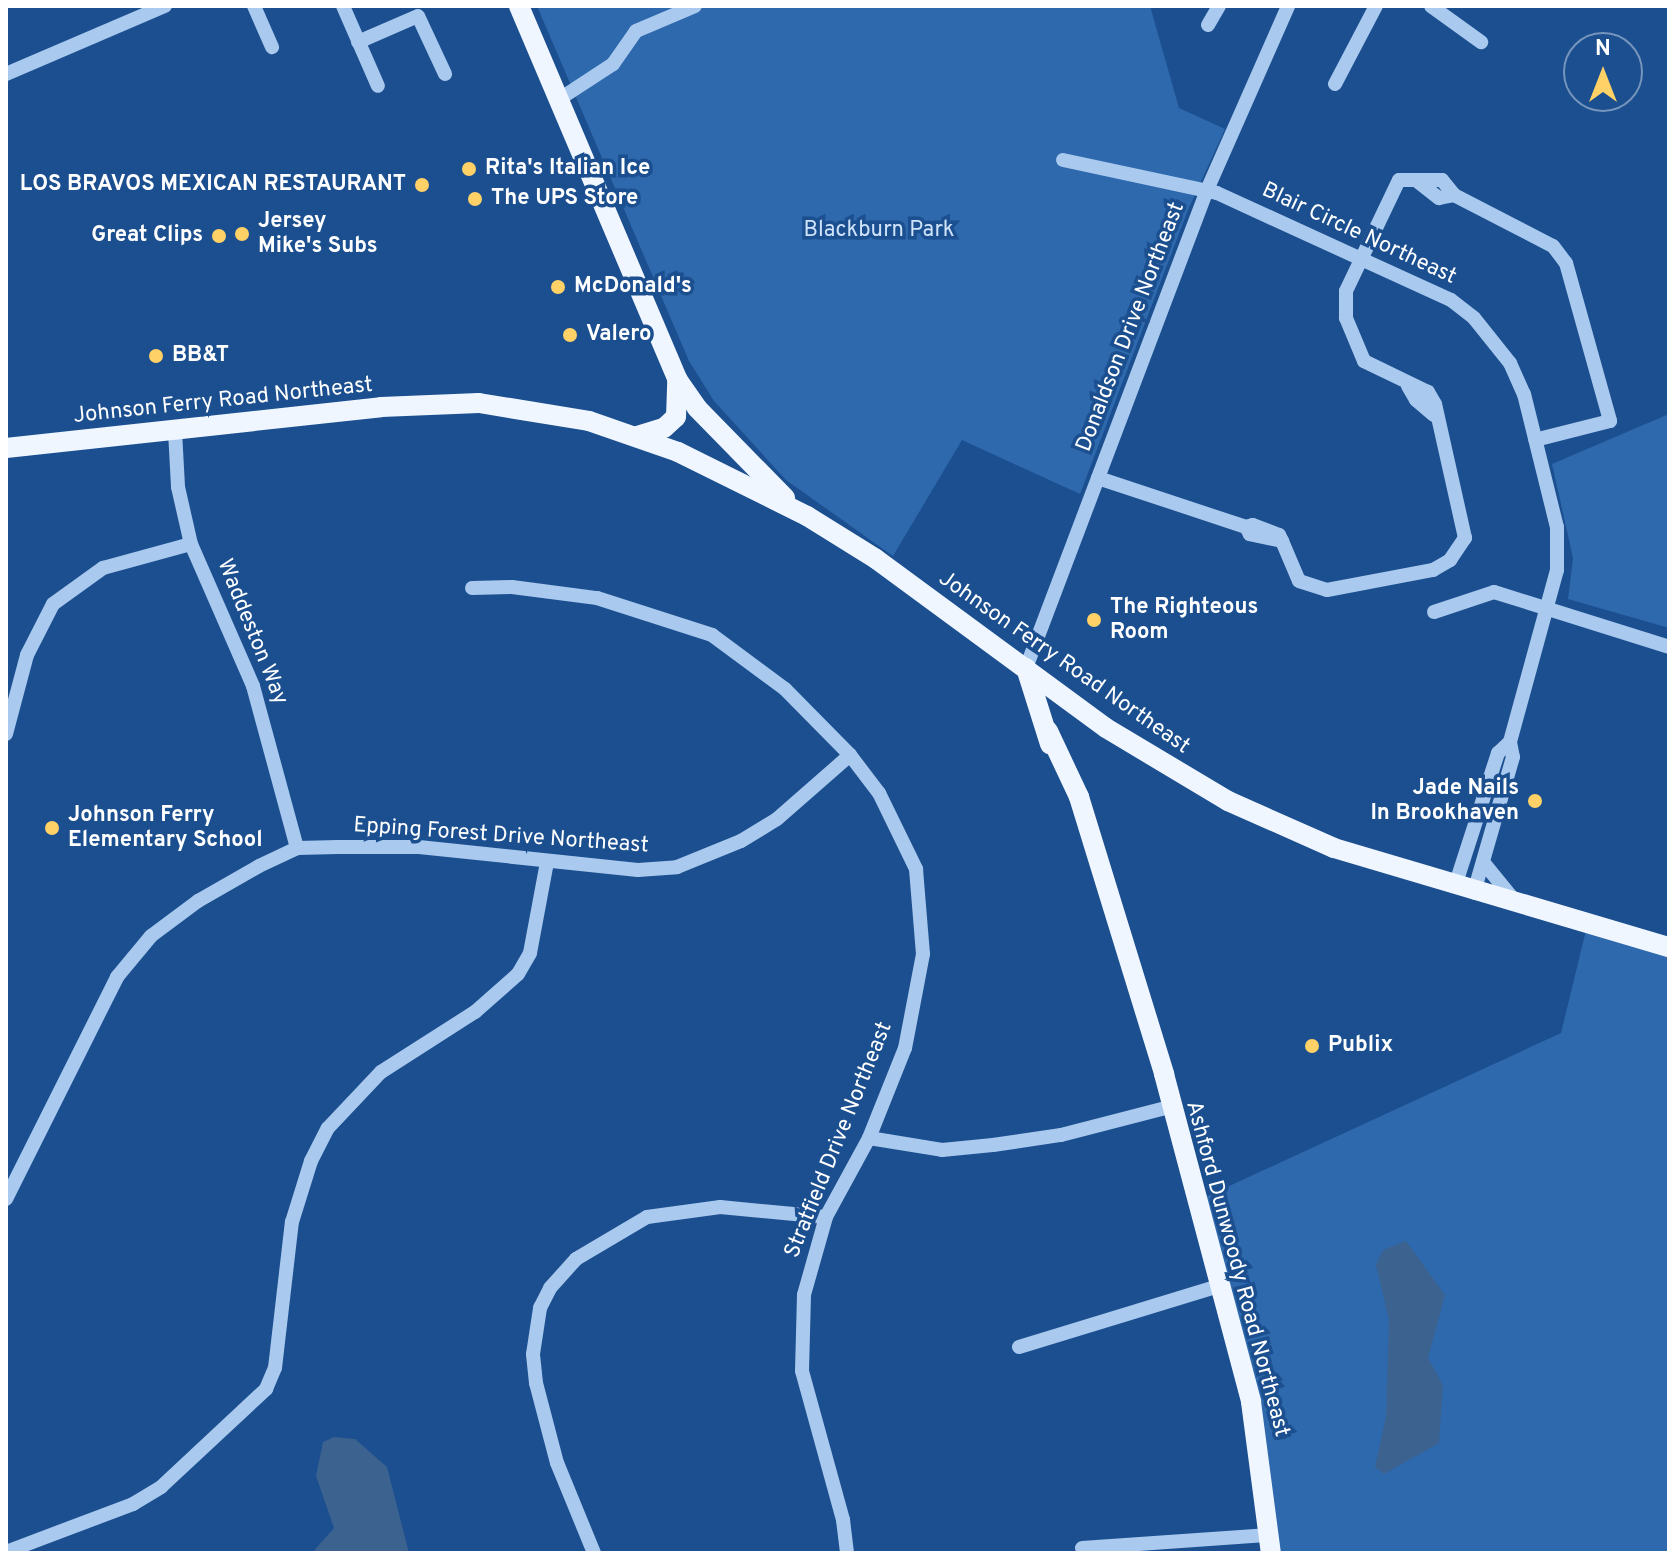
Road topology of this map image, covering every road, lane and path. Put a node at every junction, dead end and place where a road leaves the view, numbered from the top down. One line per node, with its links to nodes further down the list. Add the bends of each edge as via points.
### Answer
1 (165, 6): 15 (street)
2 (254, 6): 14 (street)
3 (343, 6): 12 (street)
4 (519, 6): 19 (main road)
5 (695, 6): 19 (street, via 636,31 613,64)
6 (1219, 6): 11 (street)
7 (1288, 6): 21 (street, Donaldson Drive Northeast)
8 (1376, 6): 17 (street)
9 (1431, 6): 13 (street)
10 (416, 11): 12 (street); 16 (street)
11 (1208, 25)
12 (358, 42): 18 (street)
13 (1481, 42)
14 (272, 47)
15 (6, 74)
16 (445, 74)
17 (1335, 84)
18 (378, 86)
19 (558, 100): 23 (main road)
20 (1063, 160): 21 (street, Blair Circle Northeast)
21 (1207, 190): 22 (street, Blair Circle Northeast); 30 (street, Donaldson Drive Northeast)
22 (1363, 260): 26 (street, Blair Circle Northeast, via 1451,300 1474,318 1510,363); 26 (street, via 1399,180 1429,176 1442,180 1454,195 1537,235 1566,263 1610,421); 30 (street, via 1346,291 1346,318 1364,361 1408,386 1434,415 1465,538 1450,560 1433,570 1313,589 1299,581 1282,541)
23 (677, 379): 25 (main road, via 676,417 664,428); 27 (main road)
24 (175, 431): 25 (main road, Johnson Ferry Road Northeast, via 258,417 479,403 533,408); 28 (main road, Johnson Ferry Road Northeast); 32 (street, Waddeston Way, via 178,487)
25 (637, 436): 29 (main road, Johnson Ferry Road Northeast)
26 (1535, 440): 34 (street, Blair Circle Northeast, via 1557,527 1557,570)
27 (729, 443): 29 (main road, via 699,454); 31 (main road)
28 (6, 448)
29 (678, 452): 31 (main road, Johnson Ferry Road Northeast)
30 (1098, 478): 37 (street, Donaldson Drive Northeast)
31 (807, 516): 37 (main road, Johnson Ferry Road Northeast)
32 (191, 544): 38 (street, via 103,568 53,604 27,655); 41 (street, Waddeston Way, via 253,686)
33 (472, 588): 40 (street, Stratfield Drive Northeast, via 512,587 597,598 712,635 785,689)
34 (1549, 609): 35 (street, via 1494,592); 36 (street); 39 (street, Blair Circle Northeast)
35 (1434, 612)
36 (1669, 647)
37 (1026, 668): 44 (main road, Johnson Ferry Road Northeast, via 1106,728 1203,789 1334,848); 47 (main road, Ashford Dunwoody Road Northeast, via 1151,1078)
38 (6, 734)
39 (1510, 742): 43 (street, Blair Circle Northeast, via 1513,757); 44 (street, Blair Circle Northeast, via 1498,753)
40 (850, 755): 42 (street, Epping Forest Drive Northeast, via 777,819 709,856 677,867 638,870); 48 (street, Stratfield Drive Northeast, via 900,830 923,904 916,1005)
41 (297, 848): 42 (street, Epping Forest Drive Northeast, via 419,847); 49 (street, Epping Forest Drive Northeast, via 198,901 151,936 134,956 85,1032)
42 (547, 862): 55 (street, via 530,953 518,974 475,1012 381,1072 328,1128 292,1222 275,1368 266,1389 161,1487 133,1504)
43 (1483, 862): 44 (street, Blair Circle Northeast); 45 (street)
44 (1464, 889): 45 (main road, Johnson Ferry Road Northeast)
45 (1520, 906): 46 (main road, Johnson Ferry Road Northeast)
46 (1669, 947)
47 (1167, 1100): 48 (street, via 1061,1135 993,1145 942,1150); 51 (main road, Ashford Dunwoody Road Northeast)
48 (869, 1138): 50 (street, Stratfield Drive Northeast)
49 (6, 1199)
50 (826, 1217): 56 (street, via 720,1207 647,1217 576,1259 550,1288 540,1308 533,1354 536,1383 557,1463); 57 (street, Stratfield Drive Northeast, via 804,1295 801,1359)
51 (1218, 1286): 52 (street); 53 (main road, Ashford Dunwoody Road Northeast, via 1253,1412)
52 (1019, 1347)
53 (1270, 1544): 54 (street)
54 (1082, 1548)
55 (6, 1552)
56 (594, 1553)
57 (847, 1553)

